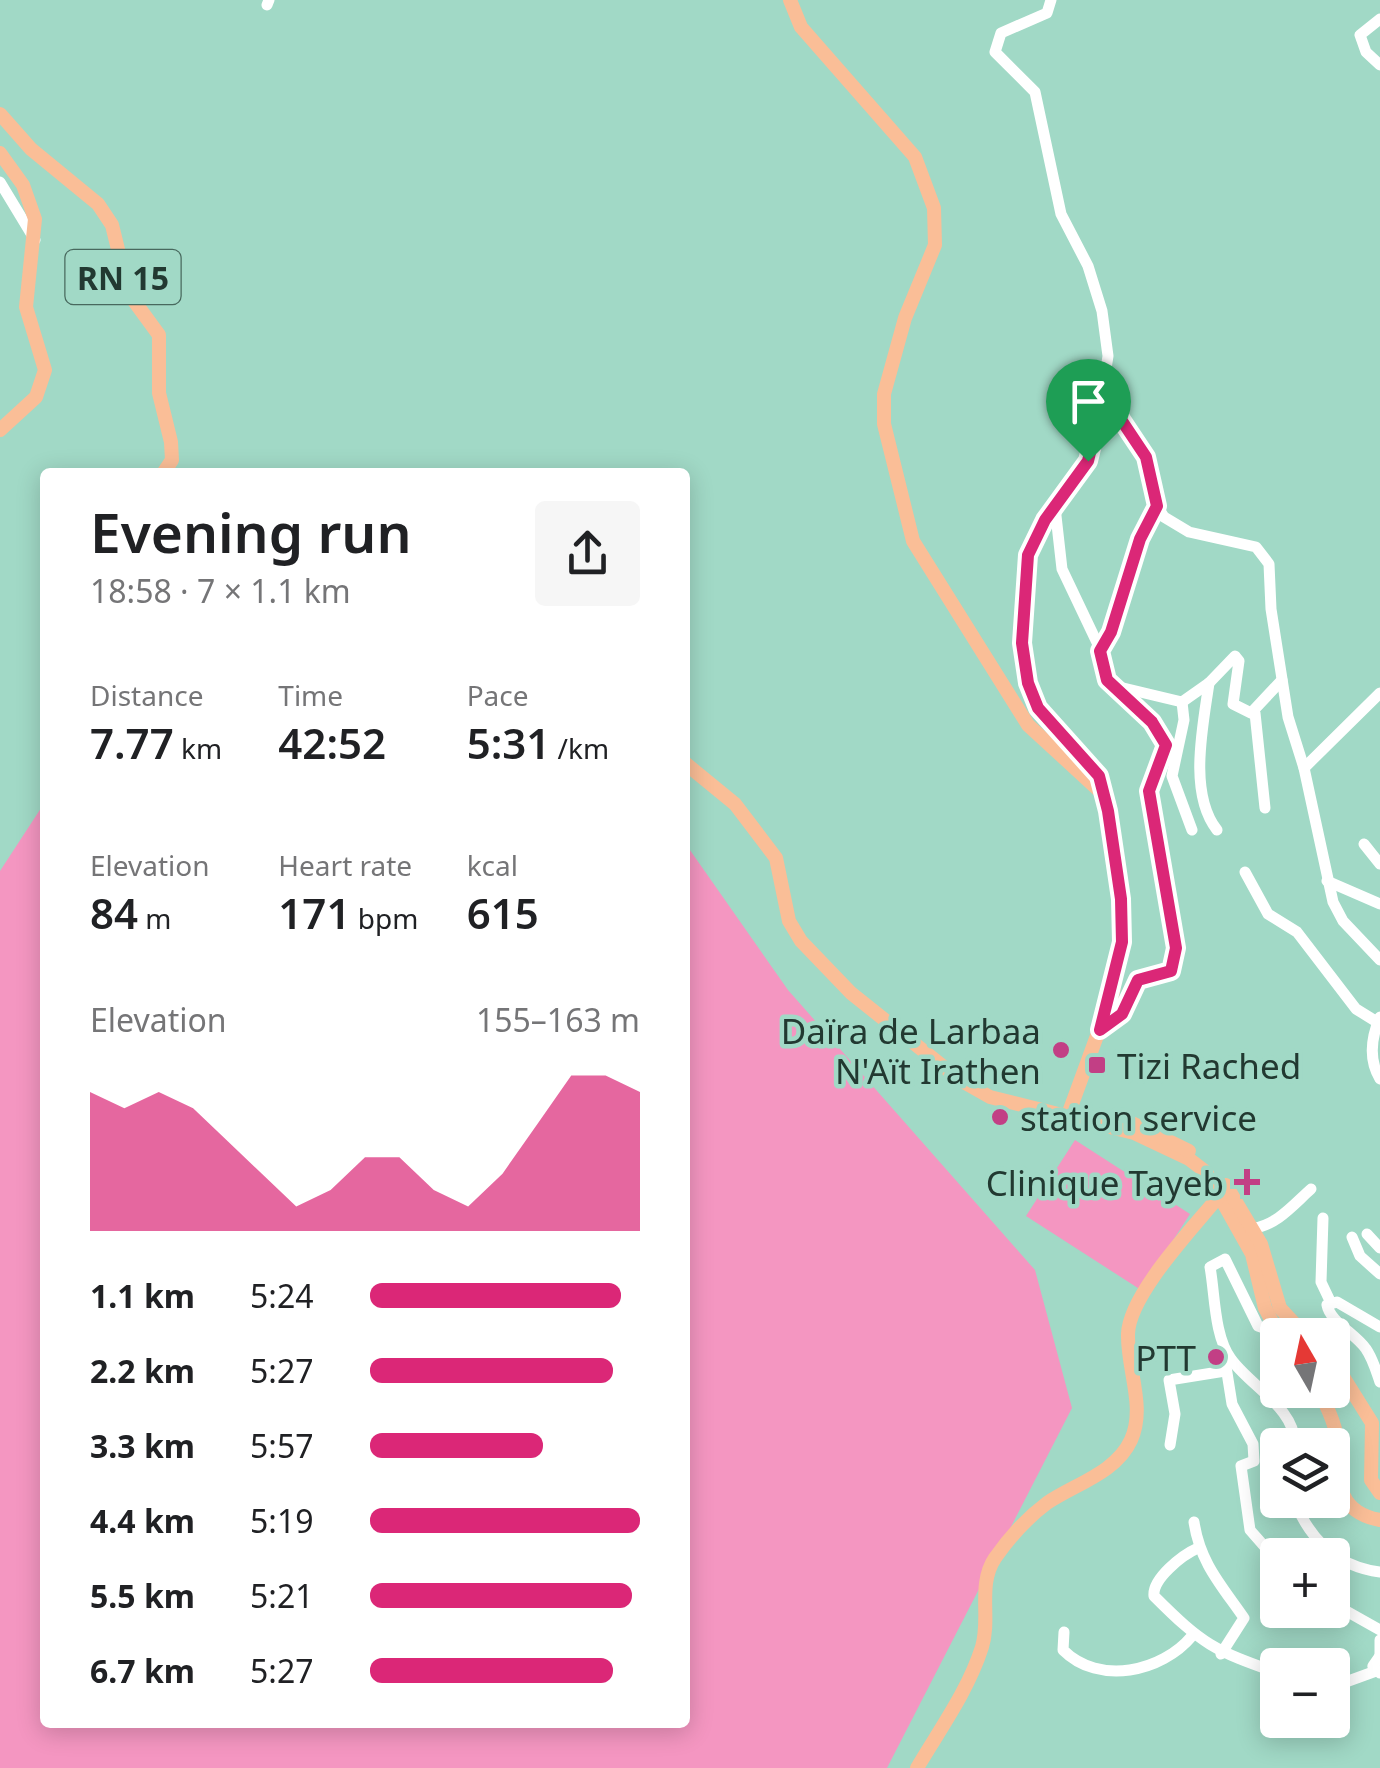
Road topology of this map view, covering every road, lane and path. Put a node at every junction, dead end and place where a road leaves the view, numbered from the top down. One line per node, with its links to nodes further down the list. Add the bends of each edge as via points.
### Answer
1 (790, 0): 23 (main road, via 801,27 915,157 934,208 935,246 884,394 884,424 913,540 1028,725)
2 (1051, 0): 9 (street, via 1038,20 1001,33 996,52 1034,92 1061,214 1102,311)
3 (1380, 18): 4 (street, via 1360,35)
4 (1380, 65)
5 (0, 114): 11 (main road, RN 15, via 30,149 98,204 112,225 129,294 159,334 158,393 171,442)
6 (0, 152): 8 (main road, RN 15, via 31,202)
7 (0, 182): 8 (street)
8 (35, 240): 10 (main road, RN 15, via 26,307 44,380 28,406)
9 (1104, 394): 12 (street, via 1146,457); 13 (street, via 1088,461)
10 (0, 430)
11 (167, 468)
12 (1157, 506): 14 (street); 15 (street, via 1174,526 1264,554)
13 (1055, 507): 14 (street, via 1066,583); 23 (street, via 1028,555 1022,643 1028,683 1038,708 1099,776)
14 (1100, 651): 17 (street)
15 (1282, 680): 20 (street); 22 (street)
16 (1209, 684): 19 (street); 20 (street, via 1238,656 1233,704); 26 (street, via 1201,757 1206,808)
17 (1111, 685): 19 (street); 34 (street, via 1152,722 1166,745 1149,791 1176,948 1171,971 1138,980 1122,1014)
18 (1380, 693): 22 (street)
19 (1182, 702): 25 (street, via 1172,776)
20 (1255, 713): 24 (street)
21 (690, 767): 36 (main road, via 735,804 776,858 794,932 851,993 974,1089)
22 (1304, 768): 30 (street)
23 (1103, 794): 34 (main road, via 1122,942)
24 (1265, 808)
25 (1192, 830)
26 (1217, 830)
27 (1364, 844): 28 (street)
28 (1380, 864)
29 (1245, 872): 33 (street, via 1268,914 1297,932 1356,1010)
30 (1327, 881): 31 (street); 32 (street, via 1343,921)
31 (1380, 904)
32 (1380, 960)
33 (1378, 1019): 35 (street, via 1372,1063)
34 (1100, 1030): 36 (main road)
35 (1380, 1078)
36 (1072, 1116): 38 (main road, via 1134,1133 1189,1159)
37 (1311, 1189): 40 (street, via 1264,1227)
38 (1224, 1190): 40 (main road); 46 (main road); 76 (main road, via 1129,1323 1137,1410 1129,1443 1101,1472 1026,1521 994,1559 977,1662)
39 (1323, 1218): 45 (street, via 1321,1282)
40 (1252, 1228): 47 (main road)
41 (1368, 1234): 43 (street)
42 (1352, 1238): 44 (street)
43 (1380, 1248)
44 (1380, 1274)
45 (1332, 1303): 49 (street); 52 (street, via 1326,1310 1369,1352)
46 (1270, 1318)
47 (1289, 1318)
48 (1260, 1327): 50 (street, via 1224,1259 1210,1267)
49 (1380, 1327)
50 (1224, 1347): 51 (street); 56 (street)
51 (1225, 1371): 58 (street, via 1169,1380 1175,1414); 63 (street, via 1232,1404 1253,1444 1254,1462 1241,1466 1242,1494 1250,1530)
52 (1380, 1382)
53 (1350, 1386): 57 (main road)
54 (1326, 1408): 61 (main road, via 1336,1432 1343,1496 1352,1510)
55 (1380, 1415): 57 (street)
56 (1292, 1428)
57 (1374, 1432): 59 (main road, via 1371,1480)
58 (1170, 1445)
59 (1380, 1493)
60 (1305, 1518): 65 (street, via 1321,1545 1351,1569)
61 (1380, 1520)
62 (1194, 1522): 64 (street)
63 (1260, 1541)
64 (1198, 1548): 69 (street, via 1152,1589); 71 (street, via 1244,1618)
65 (1380, 1572)
66 (1350, 1614): 67 (street)
67 (1380, 1630)
68 (1064, 1632): 69 (street, via 1070,1657 1116,1674 1183,1647)
69 (1192, 1636): 71 (street)
70 (1380, 1640): 72 (street)
71 (1221, 1654): 73 (street)
72 (1380, 1656): 74 (street, via 1374,1662)
73 (1260, 1668)
74 (1378, 1672): 75 (street)
75 (1350, 1681)
76 (917, 1768)

